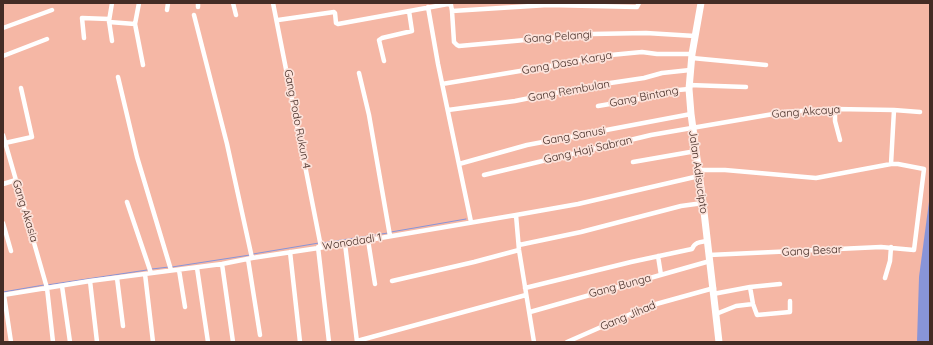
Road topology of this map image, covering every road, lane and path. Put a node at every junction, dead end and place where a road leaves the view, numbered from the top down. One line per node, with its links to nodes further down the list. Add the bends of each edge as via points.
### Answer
1 (112, 3): 15 (street)
2 (139, 3): 17 (street)
3 (168, 3): 10 (street)
4 (233, 3): 14 (street)
5 (273, 3): 16 (street, Gang Podo Rukun 4)
6 (639, 3): 12 (street, via 637,7 548,5)
7 (698, 3): 19 (main road, Jalan Adisucipto)
8 (428, 7): 11 (street); 12 (street, via 450,5); 31 (street)
9 (52, 10): 18 (street)
10 (167, 10)
11 (409, 11): 16 (street, via 338,24 334,12); 25 (street, via 412,31 379,40)
12 (452, 11): 19 (street, Gang Pelangi, via 454,42 459,46 592,34 646,33)
13 (194, 15): 70 (street, via 227,144)
14 (236, 15)
15 (109, 20): 17 (street); 20 (street, via 82,18); 22 (street)
16 (278, 20): 63 (street, Gang Podo Rukun 4)
17 (135, 24): 26 (street)
18 (3, 28)
19 (695, 36): 24 (main road, Jalan Adisucipto)
20 (84, 38)
21 (47, 39): 23 (street)
22 (112, 40)
23 (3, 56)
24 (692, 56): 27 (street, Gang Dasa Karya); 28 (main road, Jalan Adisucipto); 31 (street, Gang Dasa Karya, via 642,52 600,56)
25 (384, 61)
26 (143, 65)
27 (766, 65)
28 (690, 70): 33 (main road, Jalan Adisucipto); 37 (street, Gang Rembulan, via 515,101)
29 (359, 72): 58 (street)
30 (118, 77): 74 (street, via 137,157)
31 (442, 84): 37 (street)
32 (746, 86): 33 (street, Gang Bintang)
33 (689, 87): 35 (street, Gang Bintang, via 667,90 657,96); 40 (main road, Jalan Adisucipto)
34 (20, 88): 44 (street, via 32,136)
35 (598, 106)
36 (835, 109): 38 (street, Gang Akcaya); 41 (street, Gang Akcaya, via 785,112); 43 (street)
37 (448, 110): 47 (street)
38 (894, 110): 39 (street, Gang Akcaya); 48 (street)
39 (920, 112)
40 (691, 114): 41 (main road, Jalan Adisucipto); 47 (street, Gang Sanusi, via 527,145)
41 (692, 129): 45 (main road, Jalan Adisucipto); 50 (street, Gang Haji Sabran, via 651,135)
42 (3, 135): 44 (street, Gang Akasia)
43 (840, 140)
44 (5, 143): 51 (street, Gang Akasia)
45 (696, 151): 46 (street); 49 (main road, Jalan Adisucipto)
46 (633, 162)
47 (459, 164): 56 (street)
48 (891, 164): 49 (street, Wonodadi 1, via 816,178 725,170); 66 (street, Wonodadi 1, via 924,168)
49 (699, 173): 54 (main road, Jalan Adisucipto); 55 (street, Wonodadi 1, via 578,204)
50 (484, 175)
51 (16, 180): 52 (street); 87 (street, Gang Akasia)
52 (3, 184)
53 (127, 202): 76 (street)
54 (703, 203): 60 (main road, Jalan Adisucipto); 62 (street)
55 (516, 215): 56 (street, Wonodadi 1); 62 (street)
56 (471, 222): 58 (street, Wonodadi 1)
57 (3, 223): 67 (street)
58 (390, 236): 59 (street, Wonodadi 1)
59 (368, 240): 61 (street, Wonodadi 1); 83 (street)
60 (707, 241): 69 (street, via 696,243 692,249); 71 (main road, Jalan Adisucipto)
61 (345, 244): 63 (street, Wonodadi 1); 108 (street)
62 (519, 245): 65 (street)
63 (320, 247): 68 (street, Wonodadi 1); 107 (street, Gang Podo Rukun 4)
64 (891, 247): 66 (street, Gang Besar); 71 (street, Gang Besar); 80 (street)
65 (519, 250): 81 (street); 88 (street)
66 (915, 250)
67 (11, 251)
68 (290, 252): 70 (street, Wonodadi 1); 106 (street)
69 (658, 256): 78 (street); 88 (street)
70 (250, 258): 72 (street, Wonodadi 1); 98 (street)
71 (709, 258): 78 (street, Gang Bunga); 89 (main road, Jalan Adisucipto)
72 (222, 264): 73 (street, Wonodadi 1); 105 (street)
73 (197, 268): 75 (street, Wonodadi 1); 104 (street)
74 (171, 270): 75 (street, Wonodadi 1); 76 (street, Wonodadi 1)
75 (179, 270): 94 (street)
76 (151, 271): 77 (street, Wonodadi 1)
77 (145, 274): 79 (street, Wonodadi 1); 103 (street)
78 (661, 275): 95 (street, Gang Bunga)
79 (117, 278): 82 (street, Wonodadi 1); 97 (street)
80 (885, 278)
81 (392, 280)
82 (90, 281): 85 (street, Wonodadi 1); 102 (street)
83 (375, 284)
84 (780, 284): 86 (street, Gang Jihad)
85 (62, 286): 87 (street, Wonodadi 1); 101 (street)
86 (750, 287): 89 (street, Gang Jihad); 93 (street)
87 (47, 288): 90 (street, Wonodadi 1); 100 (street, Gang Akasia)
88 (525, 288): 91 (street)
89 (713, 291): 96 (main road, Jalan Adisucipto); 110 (street, Gang Jihad, via 649,306)
90 (4, 295): 99 (street)
91 (526, 295): 95 (street); 108 (street)
92 (790, 300): 93 (street, via 790,312 756,314)
93 (753, 304): 96 (street, via 736,306)
94 (185, 307)
95 (530, 312): 109 (street)
96 (716, 314): 111 (main road, Jalan Adisucipto)
97 (123, 326)
98 (260, 335)
99 (11, 342)
100 (53, 342)
101 (70, 342)
102 (97, 342)
103 (153, 342)
104 (208, 342)
105 (233, 342)
106 (300, 342)
107 (329, 342)
108 (357, 342)
109 (534, 342)
110 (566, 342)
111 (719, 342)

